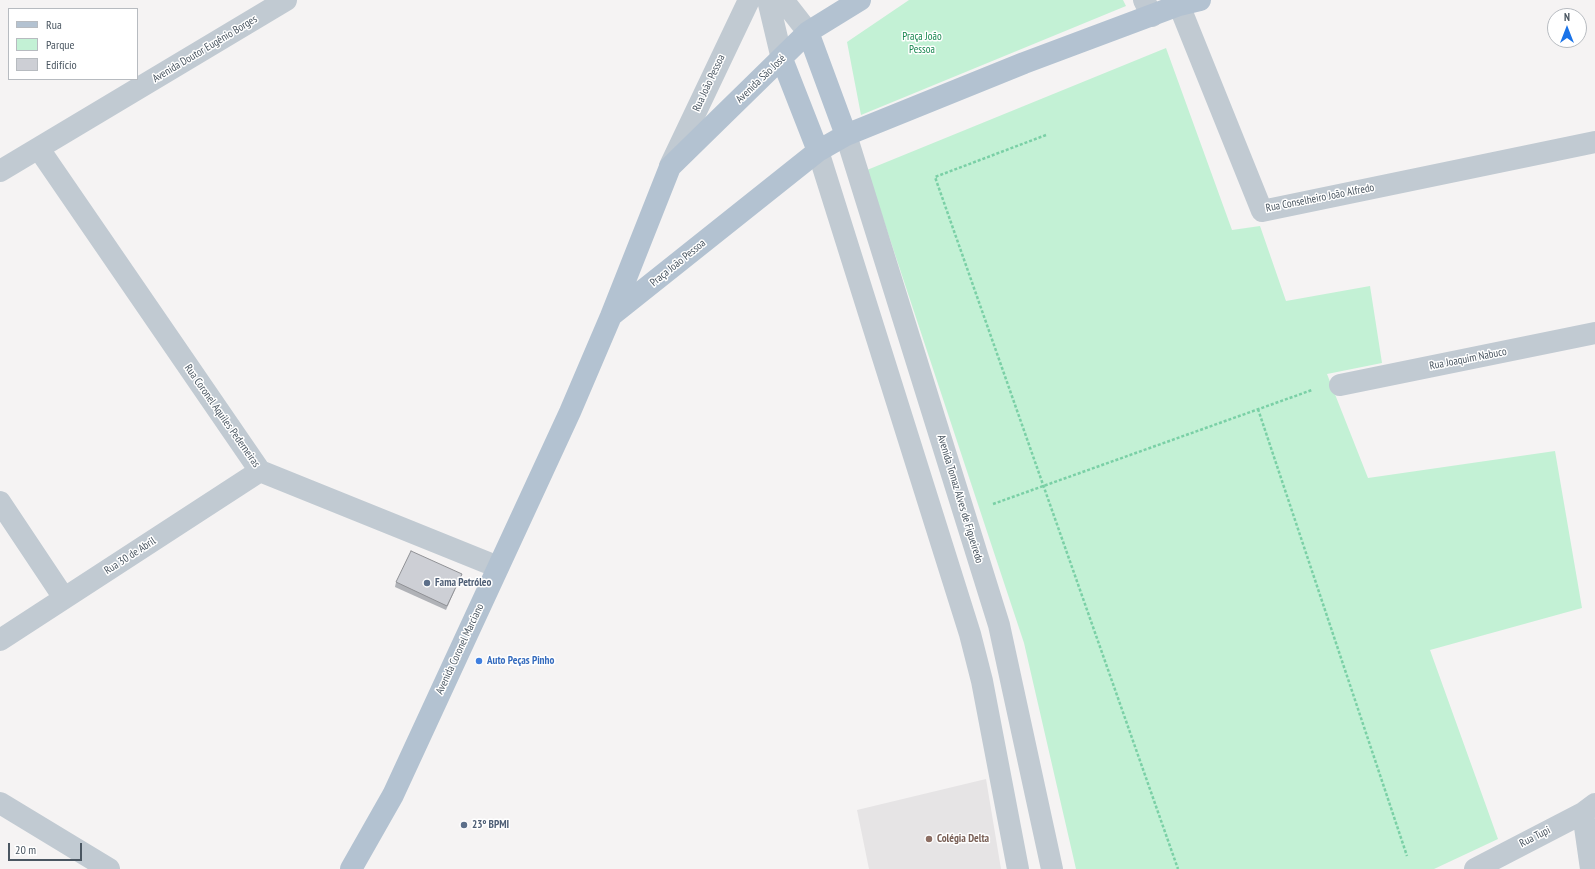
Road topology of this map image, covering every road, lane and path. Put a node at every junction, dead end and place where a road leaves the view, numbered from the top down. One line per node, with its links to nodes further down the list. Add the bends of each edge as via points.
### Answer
1 (286, 0): 14 (street, Avenida Doutor Eugênio Borges)
2 (749, 0): 16 (street, Rua João Pessoa)
3 (768, 0): 10 (street)
4 (783, 0): 9 (street)
5 (860, 0): 9 (main road, Avenida São José)
6 (1200, 0): 7 (main road, Praça João Pessoa)
7 (1179, 5): 8 (main road, Praça João Pessoa); 13 (street, Rua Conselheiro João Alfredo, via 1262,211)
8 (1148, 8): 11 (main road, Praça João Pessoa, via 1024,63)
9 (808, 32): 10 (main road, Avenida São José); 11 (main road)
10 (782, 59): 15 (main road); 16 (main road, Avenida São José)
11 (846, 135): 15 (main road, Praça João Pessoa); 36 (street, Avenida Tomaz Alves de Figueiredo, via 999,625)
12 (1046, 135): 24 (path, via 935,177)
13 (1595, 142)
14 (39, 149): 17 (street, Avenida Doutor Eugênio Borges); 23 (street, Rua Coronel Aquiles Pederneiras)
15 (818, 151): 18 (main road, Praça João Pessoa); 35 (street, via 970,634 982,681)
16 (670, 167): 18 (main road)
17 (0, 171)
18 (611, 316): 27 (main road, Avenida Coronel Marciano, via 570,412)
19 (1595, 333): 20 (street, Rua Joaquim Nabuco)
20 (1340, 385)
21 (1312, 390): 22 (path)
22 (1258, 409): 24 (path); 32 (path)
23 (260, 471): 27 (street, Rua Coronel Aquiles Pederneiras); 28 (street, Rua 30 de Abril)
24 (1044, 487): 26 (path); 37 (path)
25 (0, 502): 28 (street)
26 (993, 504)
27 (498, 567): 34 (main road, Avenida Coronel Marciano, via 393,795)
28 (64, 598): 29 (street, Rua 30 de Abril)
29 (0, 640)
30 (0, 803): 33 (street)
31 (1589, 808): 38 (street, Rua Tupi); 39 (street)
32 (1407, 856)
33 (109, 869)
34 (351, 869)
35 (1018, 869)
36 (1052, 869)
37 (1178, 869)
38 (1475, 869)
39 (1591, 869)

